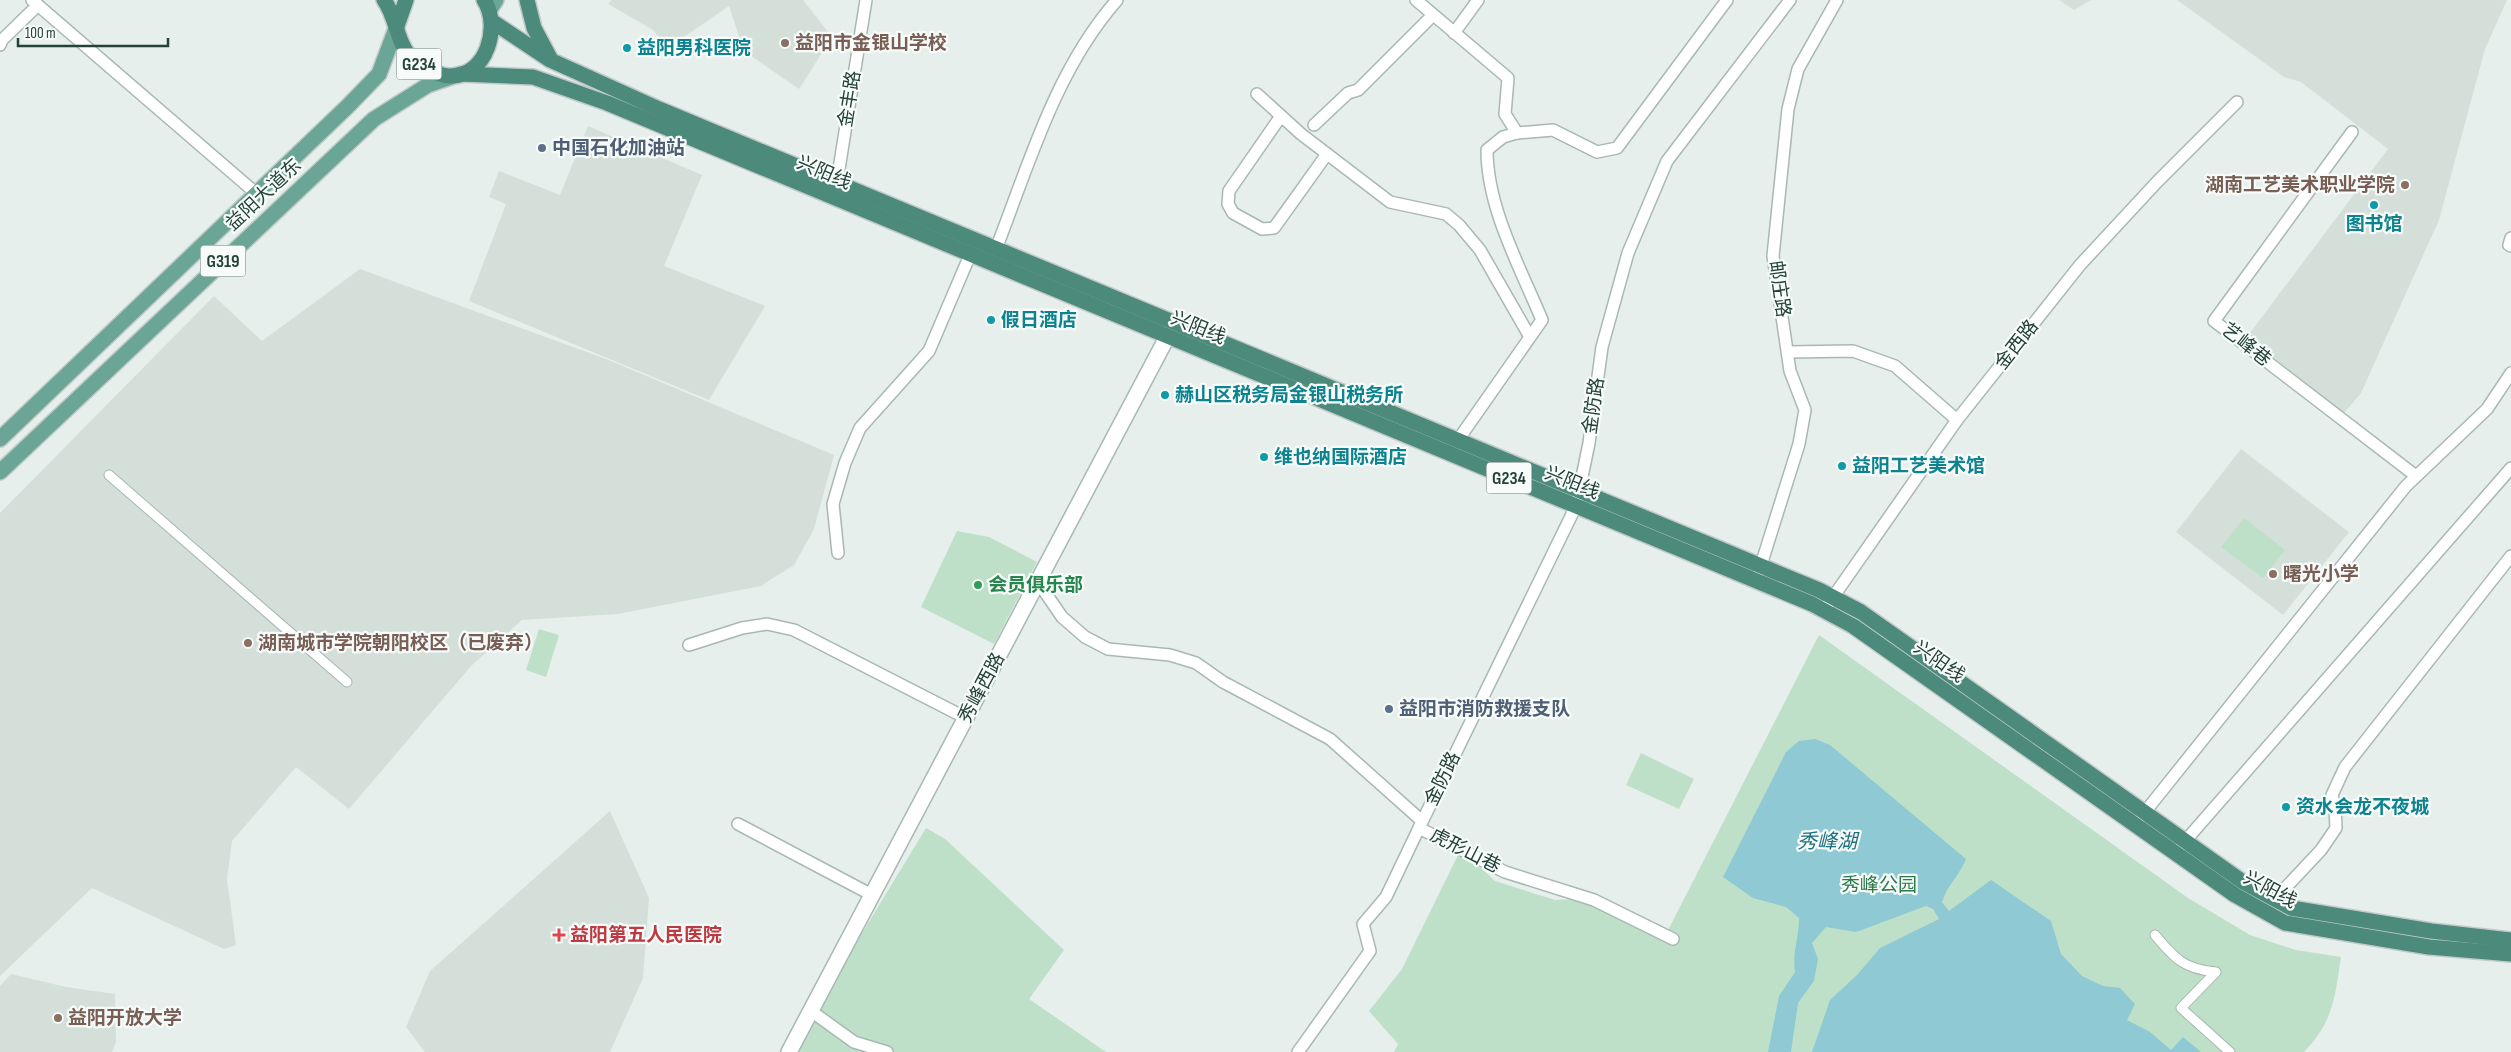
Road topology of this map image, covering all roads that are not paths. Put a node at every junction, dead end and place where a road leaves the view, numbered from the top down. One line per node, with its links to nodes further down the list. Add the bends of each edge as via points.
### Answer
1 (384, 0): 14 (highway, G234, via 392,11)
2 (406, 0): 14 (highway, G234)
3 (527, 0): 17 (highway, via 534,28)
4 (866, 0): 28 (street, 金丰路)
5 (1117, 0): 31 (street, via 1066,76 1044,123)
6 (1416, 0): 13 (street)
7 (1478, 0): 15 (street)
8 (1727, 0): 25 (street, via 1617,148 1596,152 1553,130)
9 (1790, 0): 45 (street, 金防路, via 1667,161 1628,253 1602,347)
10 (1836, 0): 36 (street, 邮庄路, via 1798,69 1788,109 1773,256)
11 (35, 3): 16 (street); 29 (street)
12 (491, 8): 17 (highway, 兴阳线 / G234); 18 (highway, via 486,53 474,68)
13 (1433, 15): 15 (street); 22 (street, via 1358,90 1348,93)
14 (396, 26): 18 (highway, G234, via 413,60 450,77); 23 (main road, G319, via 379,74)
15 (1454, 33): 25 (street, via 1508,78 1505,114)
16 (0, 45)
17 (550, 60): 28 (highway, 兴阳线 / G234)
18 (461, 74): 26 (main road, 益阳大道东 / G319, via 428,86 374,119); 30 (highway, 兴阳线 / G234, via 533,77 607,103)
19 (1257, 94): 21 (street)
20 (2237, 102): 38 (street, 金西路, via 2080,265)
21 (1281, 116): 27 (street); 27 (street, via 1228,191 1228,204 1234,213 1262,229 1274,228)
22 (1314, 125)
23 (325, 129): 26 (main road); 29 (main road, G319)
24 (2352, 132): 44 (street, 艺峰巷, via 2214,321)
25 (1517, 133): 35 (street, via 1503,137 1487,150 1487,166 1498,213 1542,320)
26 (344, 148): 42 (main road, 益阳大道东 / G319)
27 (1327, 154): 35 (street, via 1390,202 1446,214 1452,219 1480,250)
28 (837, 183): 30 (street, 金丰路); 31 (highway, 兴阳线 / G234)
29 (257, 194): 39 (main road, G319)
30 (834, 199): 32 (highway, 兴阳线 / G234)
31 (996, 249): 33 (highway, 兴阳线 / G234)
32 (970, 255): 34 (highway, 兴阳线 / G234); 47 (street, via 930,351 860,428 844,463 833,504)
33 (1174, 323): 34 (street, 秀峰西路); 40 (highway, 兴阳线 / G234)
34 (1168, 337): 46 (highway, 兴阳线 / G234); 51 (street, 秀峰西路)
35 (1530, 337): 40 (street)
36 (1788, 352): 38 (street, via 1853,351 1895,366); 49 (street, 邮庄路, via 1790,371 1805,410 1799,444)
37 (2511, 373): 44 (street, via 2487,409)
38 (1957, 420): 52 (street, 金西路)
39 (0, 439)
40 (1458, 440): 45 (highway, 兴阳线 / G234)
41 (2511, 468): 61 (street)
42 (0, 472)
43 (109, 475): 55 (street)
44 (2416, 476): 57 (street)
45 (1580, 490): 46 (street, 金防路); 49 (highway, 兴阳线 / G234)
46 (1576, 506): 50 (highway, 兴阳线 / G234); 59 (street, 金防路)
47 (838, 553)
48 (2511, 556): 64 (street, via 2345,767 2332,795 2336,828 2321,850)
49 (1761, 566): 50 (street, 邮庄路); 52 (highway, 兴阳线 / G234)
50 (1756, 581): 53 (highway, 兴阳线 / G234)
51 (1038, 582): 56 (street, 秀峰西路); 59 (street, via 1062,617 1085,637 1108,649 1170,655 1196,663 1222,682 1330,739)
52 (1832, 596): 53 (street, 金西路); 57 (highway, 兴阳线 / G234, via 1861,612)
53 (1824, 610): 60 (highway, 兴阳线 / G234, via 1853,626)
54 (689, 645): 56 (street, via 742,628 767,624 794,630)
55 (348, 682)
56 (966, 718): 63 (street, 秀峰西路)
57 (2145, 812): 60 (street); 61 (highway, 兴阳线 / G234)
58 (738, 824): 63 (street)
59 (1420, 824): 66 (street, 虎形山巷, via 1505,872 1594,900); 72 (street, 虎形山巷, via 1386,897 1363,924 1370,951)
60 (2135, 825): 62 (highway, 兴阳线 / G234)
61 (2185, 841): 62 (street); 64 (highway, 兴阳线 / G234, via 2243,882)
62 (2175, 853): 68 (highway, 兴阳线 / G234, via 2235,895 2285,924 2428,947)
63 (872, 895): 69 (street, 秀峰西路)
64 (2275, 899): 67 (highway, 兴阳线 / G234, via 2291,908 2431,931)
65 (2155, 935): 73 (street, via 2179,961 2194,970 2216,972 2181,1008)
66 (1673, 939)
67 (2511, 940)
68 (2511, 954)
69 (811, 1011): 70 (street, 秀峰西路); 71 (street, via 854,1042)
70 (789, 1052)
71 (887, 1052)
72 (1298, 1052)
73 (2230, 1052)

